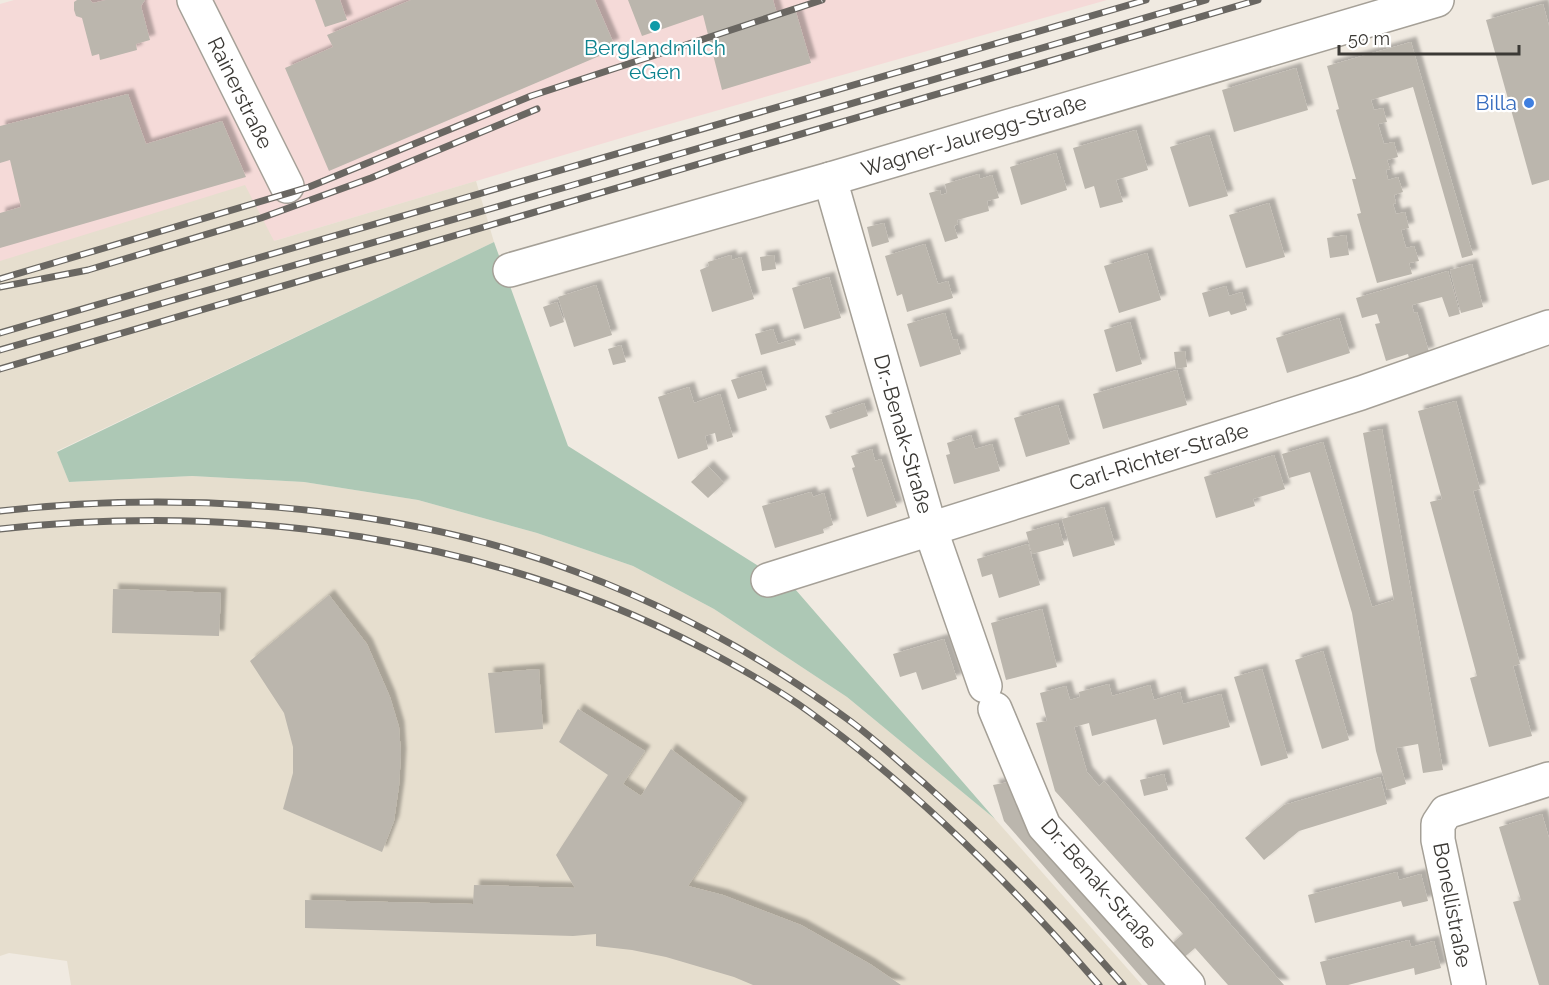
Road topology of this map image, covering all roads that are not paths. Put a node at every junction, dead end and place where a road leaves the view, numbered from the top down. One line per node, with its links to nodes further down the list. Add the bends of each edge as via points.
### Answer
1 (194, 0): 4 (street, Rainerstraße)
2 (1437, 0): 3 (street, Wagner-Jauregg-Straße)
3 (830, 179): 5 (street, Wagner-Jauregg-Straße); 7 (street, Dr.-Benak-Straße)
4 (286, 186)
5 (510, 270)
6 (1549, 327): 7 (street, Carl-Richter-Straße, via 1350,396)
7 (930, 528): 8 (street, Carl-Richter-Straße); 10 (street, Dr.-Benak-Straße, via 990,697 1044,826)
8 (768, 580)
9 (1549, 779): 11 (street, Bonellistraße, via 1446,812 1438,824 1438,840)
10 (1188, 985)
11 (1469, 985)

